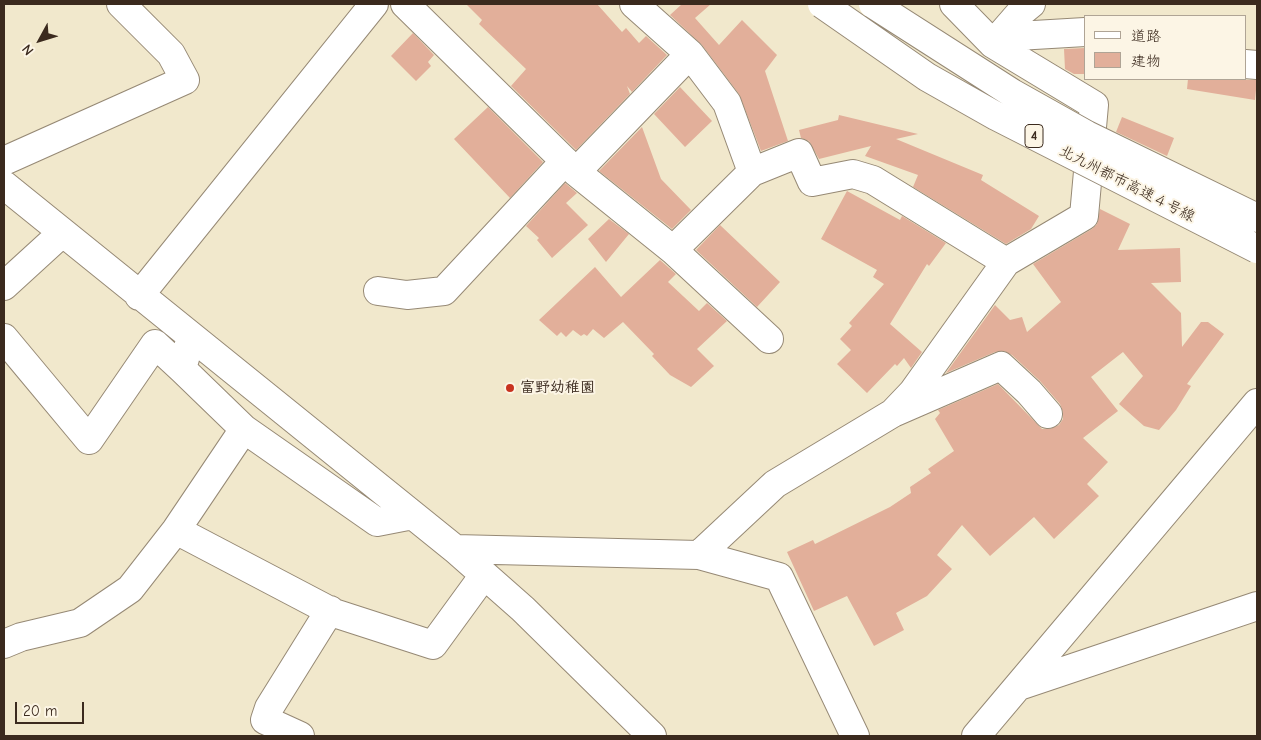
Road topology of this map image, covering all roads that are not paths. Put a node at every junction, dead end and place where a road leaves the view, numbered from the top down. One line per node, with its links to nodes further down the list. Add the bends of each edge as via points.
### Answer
1 (121, 4): 12 (main road, via 171,54 185,80)
2 (374, 4): 23 (main road)
3 (405, 4): 13 (main road)
4 (634, 4): 11 (main road)
5 (822, 4): 18 (main road, 北九州都市高速４号線 / 4, bridge, via 927,77 996,116)
6 (873, 4): 16 (main road, 北九州都市高速４号線 / 4, bridge, via 1012,93 1087,135)
7 (954, 4): 10 (main road)
8 (1031, 4): 10 (main road)
9 (1084, 32): 10 (main road)
10 (997, 40): 20 (main road, via 1094,105 1084,216)
11 (690, 54): 13 (main road); 14 (main road, via 726,103)
12 (4, 160)
13 (570, 167): 19 (main road); 22 (main road, via 444,292 407,295)
14 (752, 172): 19 (main road); 20 (main road, via 799,153 812,182 853,174 873,180)
15 (4, 185): 17 (main road)
16 (1257, 218)
17 (62, 233): 21 (main road); 23 (main road)
18 (1257, 249)
19 (674, 250): 26 (main road)
20 (1006, 262): 29 (main road, via 913,392)
21 (4, 286)
22 (378, 291)
23 (139, 296): 24 (main road)
24 (192, 337): 27 (main road); 32 (main road)
25 (4, 338): 27 (main road, via 89,440 155,344)
26 (769, 339)
27 (182, 369): 31 (main road)
28 (1257, 402): 40 (main road)
29 (893, 413): 30 (main road, via 1001,366); 35 (main road, via 775,484)
30 (1048, 414)
31 (244, 430): 32 (main road, via 377,522); 33 (main road)
32 (413, 515): 34 (main road)
33 (176, 530): 38 (main road); 39 (main road, via 130,589 80,623)
34 (455, 549): 35 (main road); 36 (main road)
35 (699, 555): 43 (main road, via 779,577)
36 (484, 575): 38 (main road, via 433,645); 42 (main road)
37 (1257, 606): 40 (main road)
38 (330, 610): 41 (main road, via 269,708 265,720)
39 (4, 644)
40 (1017, 686): 44 (main road)
41 (300, 736)
42 (652, 736)
43 (855, 736)
44 (976, 736)

